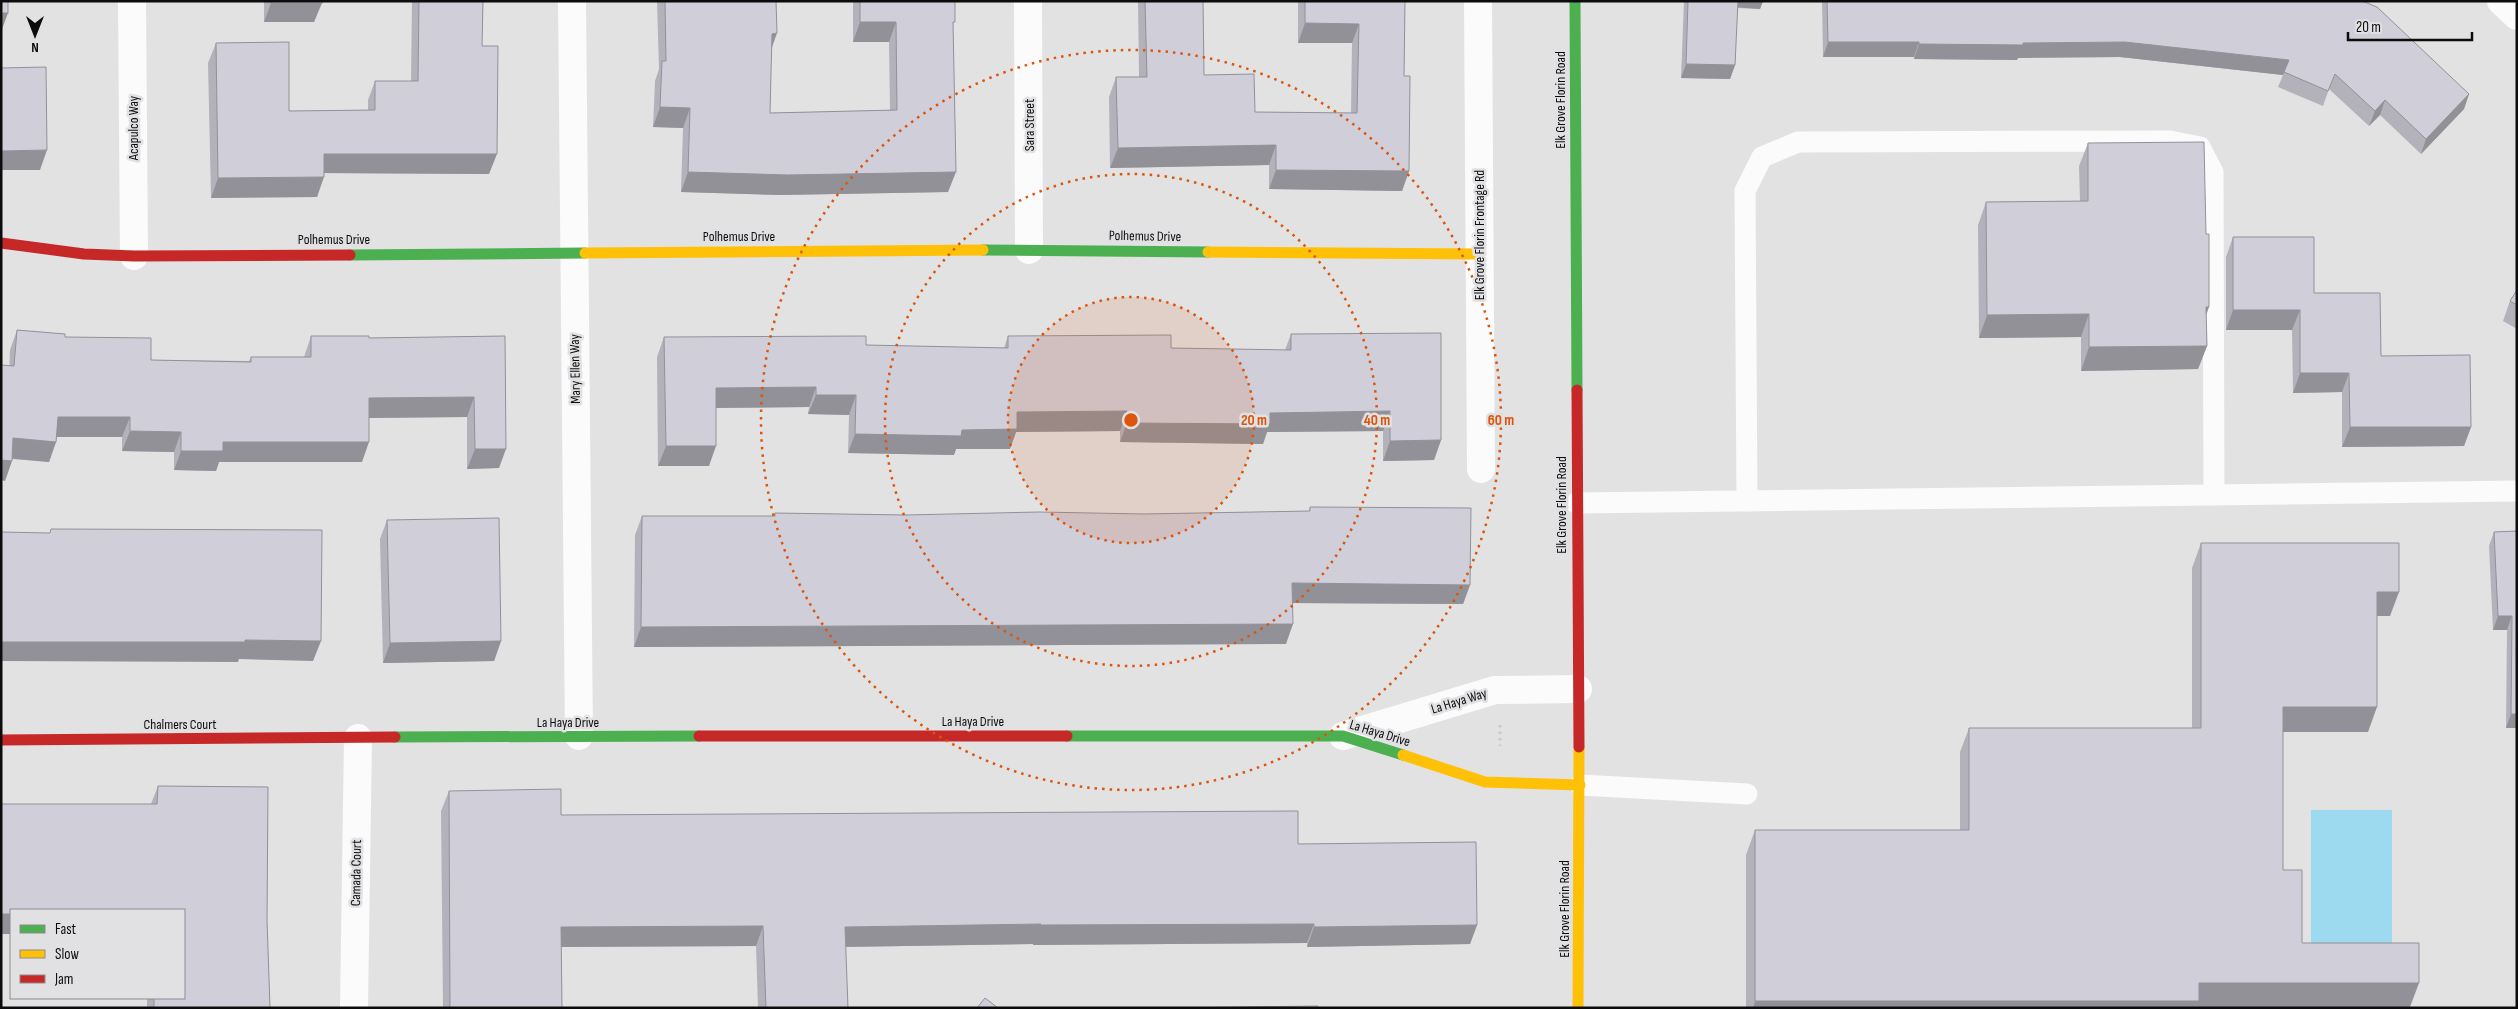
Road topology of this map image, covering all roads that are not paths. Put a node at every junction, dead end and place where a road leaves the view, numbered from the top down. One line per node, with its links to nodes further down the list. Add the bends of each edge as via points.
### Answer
1 (132, 1): 12 (street, Acapulco Way)
2 (572, 1): 10 (street, Mary Ellen Way)
3 (1028, 1): 9 (street, Sara Street)
4 (1478, 1): 11 (street, Elk Grove Florin Frontage Rd)
5 (1575, 1): 17 (street, Elk Grove Florin Road)
6 (2502, 1): 7 (street)
7 (2517, 16)
8 (1, 243): 12 (street, Polhemus Drive, via 74,253)
9 (1029, 250): 10 (street, Polhemus Drive); 11 (street, Polhemus Drive)
10 (574, 252): 12 (street, Polhemus Drive); 19 (street, Mary Ellen Way)
11 (1478, 254): 13 (street, Elk Grove Florin Frontage Rd)
12 (134, 256)
13 (1481, 469)
14 (2517, 491): 15 (lane)
15 (2214, 495): 16 (lane); 16 (lane, via 2213,172 2200,147 2170,142 1798,142 1762,157 1745,191)
16 (1747, 501): 17 (lane)
17 (1576, 503): 18 (street, Elk Grove Florin Road)
18 (1578, 689): 20 (street, La Haya Way, via 1495,690); 23 (street, Elk Grove Florin Road)
19 (579, 736): 20 (street, La Haya Drive); 21 (street, La Haya Drive)
20 (1343, 736): 23 (street, La Haya Drive, via 1485,782)
21 (358, 738): 22 (street, Chalmers Court); 25 (street, Camada Court)
22 (1, 740)
23 (1580, 785): 24 (lane); 26 (street, Elk Grove Florin Road)
24 (1747, 794)
25 (354, 1008)
26 (1578, 1008)

